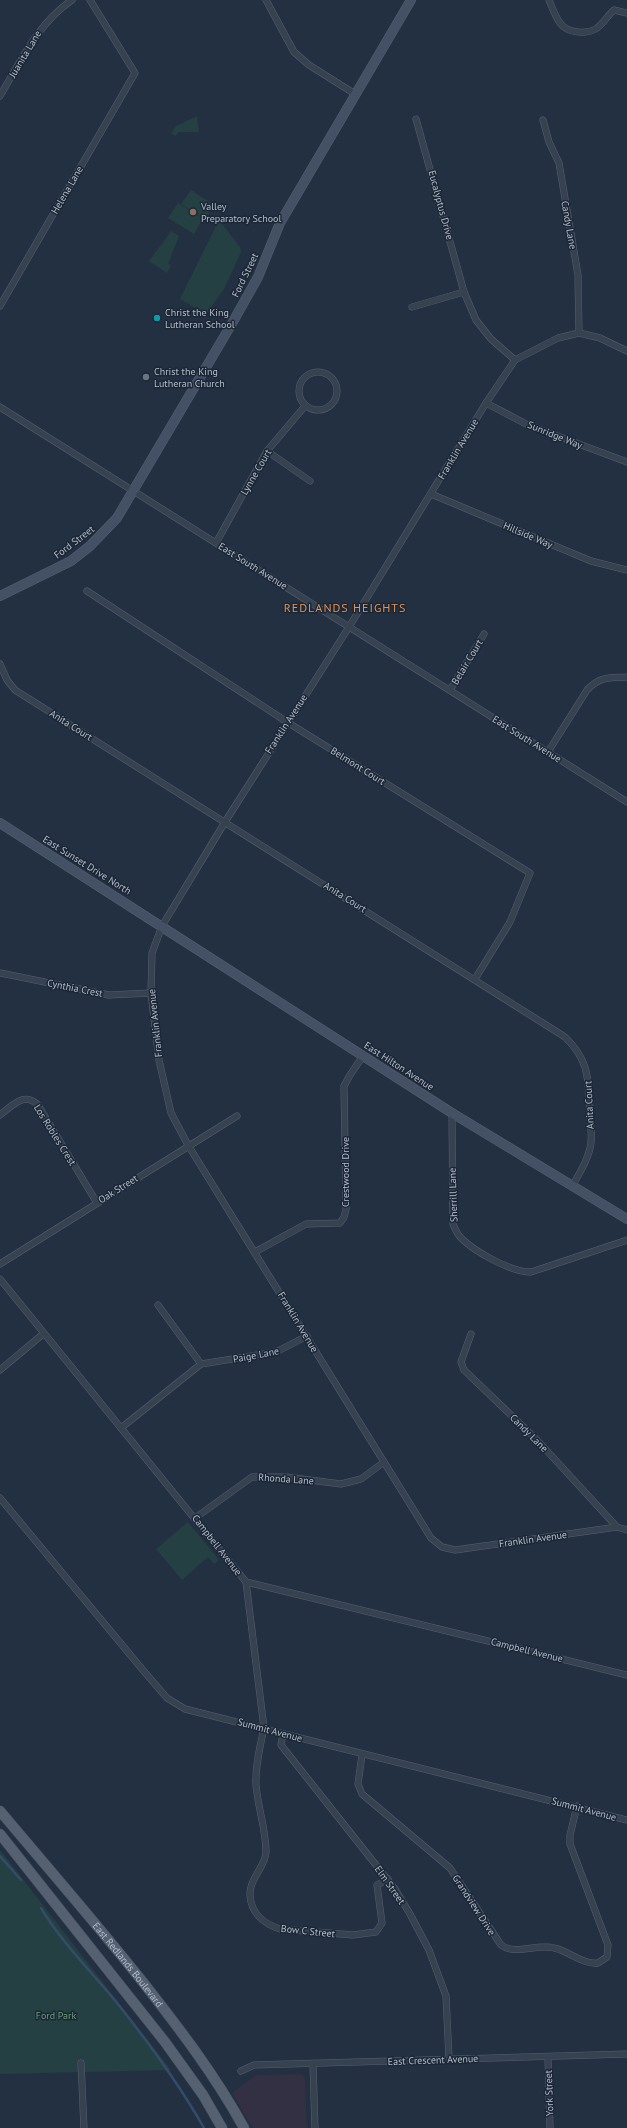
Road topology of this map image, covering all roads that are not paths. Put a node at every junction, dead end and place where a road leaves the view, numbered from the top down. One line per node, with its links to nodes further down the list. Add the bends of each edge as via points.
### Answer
1 (72, 0): 8 (street, Juanita Lane, via 39,29)
2 (90, 0): 12 (street, Helena Lane, via 135,73)
3 (266, 0): 7 (street, via 294,52 309,65)
4 (411, 0): 7 (street, Ford Street)
5 (549, 0): 6 (street, via 560,23 581,32 591,32 599,27 614,10)
6 (627, 13)
7 (355, 94): 23 (street, Ford Street, via 280,223 258,277)
8 (0, 96)
9 (416, 119): 11 (street, Eucalyptus Drive)
10 (543, 120): 14 (street, Candy Lane, via 549,142 559,163 562,179 578,275)
11 (464, 292): 13 (street); 16 (street, Eucalyptus Drive, via 476,320 491,339)
12 (0, 306)
13 (412, 307)
14 (580, 333): 15 (street, via 600,338); 16 (street, Franklin Avenue, via 553,341)
15 (627, 351)
16 (515, 360): 17 (street, Franklin Avenue)
17 (486, 403): 21 (street, Sunridge Way, via 528,425); 24 (street, Franklin Avenue)
18 (306, 406): 18 (street, via 316,410 332,404 337,387 331,377 317,372 304,377 299,389 300,398); 20 (street, Lynne Court)
19 (0, 407): 23 (street, East South Avenue)
20 (267, 451): 22 (street); 25 (street, Lynne Court)
21 (627, 462)
22 (310, 480)
23 (134, 492): 25 (street, East South Avenue); 28 (street, Ford Street, via 113,522 90,546 53,571)
24 (431, 494): 26 (street, Hillside Way, via 591,561); 29 (street, Franklin Avenue)
25 (216, 543): 29 (street, East South Avenue)
26 (627, 570)
27 (88, 591): 34 (street, Belmont Court)
28 (0, 596)
29 (350, 627): 33 (street, East South Avenue); 34 (street, Franklin Avenue)
30 (484, 634): 33 (street, Belair Court)
31 (0, 664): 37 (street, Anita Court, via 15,690)
32 (627, 677): 35 (street, via 594,682)
33 (450, 690): 35 (street, East South Avenue)
34 (287, 722): 37 (street, Franklin Avenue); 41 (street, Belmont Court, via 530,873 510,922)
35 (548, 752): 36 (street, East South Avenue)
36 (627, 802)
37 (225, 822): 39 (street, Franklin Avenue); 41 (street, Anita Court)
38 (0, 823): 39 (street, East Sunset Drive North)
39 (162, 926): 42 (street, Franklin Avenue, via 152,953); 43 (street, East Hilton Avenue)
40 (0, 973): 42 (street, Cynthia Crest, via 109,995)
41 (475, 979): 48 (street, Anita Court, via 565,1037 579,1052 584,1062 587,1071 591,1143)
42 (151, 993): 47 (street, Franklin Avenue, via 159,1060 171,1113)
43 (363, 1056): 44 (street, East Hilton Avenue); 52 (street, Crestwood Drive, via 344,1086 344,1217 340,1223 334,1225 306,1224)
44 (452, 1113): 48 (street, East Hilton Avenue); 51 (street, Sherrill Lane, via 453,1224 459,1237 466,1243 512,1270 531,1272)
45 (0, 1115): 49 (street, Los Robles Crest, via 20,1100 32,1099)
46 (237, 1116): 47 (street, Oak Street)
47 (188, 1145): 49 (street, Oak Street); 52 (street, Franklin Avenue)
48 (573, 1185): 50 (street, East Hilton Avenue)
49 (97, 1203): 53 (street, Oak Street)
50 (627, 1219)
51 (627, 1240)
52 (255, 1252): 58 (street, Franklin Avenue)
53 (0, 1264)
54 (0, 1279): 56 (street, Campbell Avenue)
55 (158, 1305): 59 (street)
56 (43, 1334): 60 (street); 61 (street, Campbell Avenue)
57 (471, 1334): 65 (street, Candy Lane, via 461,1362 464,1370 537,1440)
58 (307, 1336): 59 (street, Paige Lane, via 276,1352); 62 (street, Franklin Avenue)
59 (201, 1364): 61 (street, Paige Lane)
60 (0, 1370)
61 (121, 1428): 64 (street, Campbell Avenue)
62 (384, 1462): 64 (street, Rhonda Lane, via 361,1479 341,1484 286,1477 252,1477); 65 (street, Franklin Avenue, via 431,1538 442,1547 455,1550)
63 (0, 1498): 69 (street, Summit Avenue, via 167,1698 185,1709)
64 (195, 1518): 67 (street, Campbell Avenue)
65 (617, 1528): 66 (street, Franklin Avenue)
66 (627, 1530)
67 (246, 1582): 68 (street, Campbell Avenue); 69 (street)
68 (627, 1675)
69 (264, 1728): 70 (street, Summit Avenue); 76 (street, Bow C Street, via 259,1747 256,1784 266,1854 253,1880 250,1894 259,1918 269,1926 280,1929 353,1935 376,1932 382,1923 377,1885)
70 (283, 1734): 71 (street, Summit Avenue); 76 (street, Elm Street, via 281,1745)
71 (362, 1755): 72 (street, Summit Avenue); 72 (street, Grandview Drive, via 358,1784 362,1794 450,1868 501,1945 510,1949 552,1947 589,1962 598,1963 607,1957 609,1949 570,1844)
72 (577, 1806): 74 (street, Summit Avenue)
73 (0, 1811): 85 (main road, East Redlands Boulevard, via 184,2035)
74 (627, 1820)
75 (0, 1834): 84 (main road, East Redlands Boulevard, via 165,2042 203,2095)
76 (388, 1879): 79 (street, Elm Street, via 429,1950 446,1996)
77 (627, 2054): 78 (street, East Crescent Avenue)
78 (548, 2057): 79 (street, East Crescent Avenue); 87 (street, York Street)
79 (449, 2059): 81 (street, East Crescent Avenue)
80 (81, 2063): 83 (street)
81 (313, 2064): 82 (street, East Crescent Avenue, via 254,2065); 86 (street)
82 (240, 2072)
83 (84, 2128)
84 (222, 2128)
85 (244, 2128)
86 (315, 2128)
87 (550, 2128)

